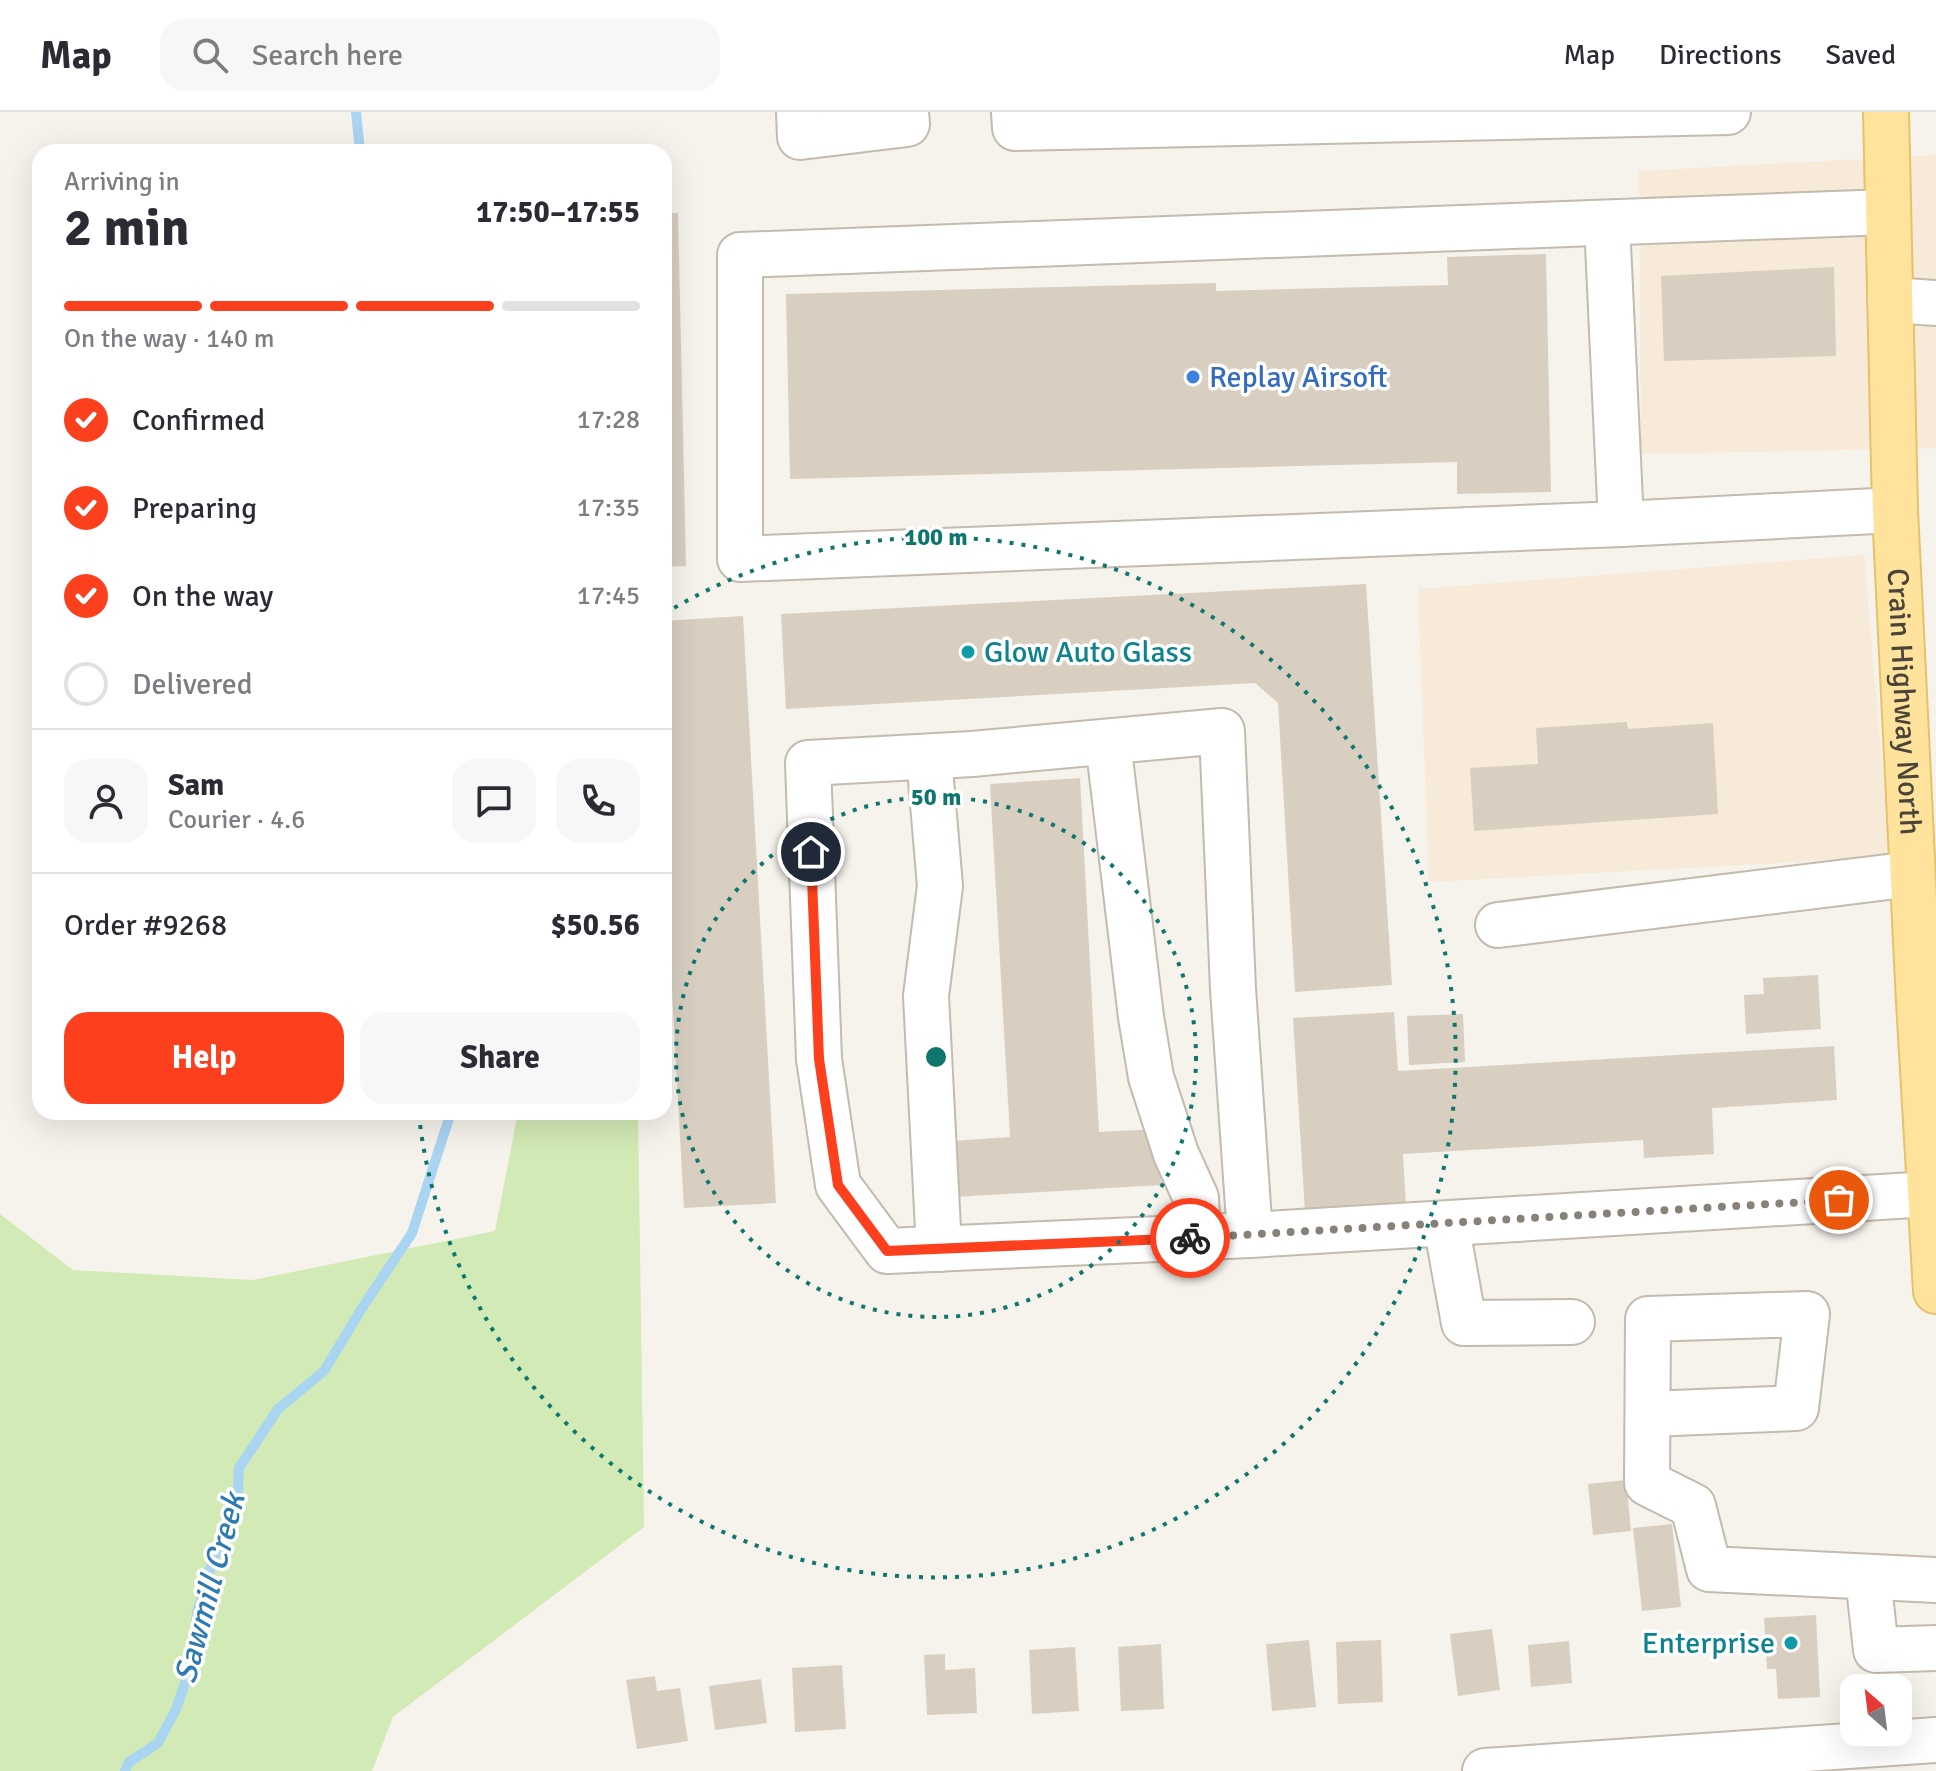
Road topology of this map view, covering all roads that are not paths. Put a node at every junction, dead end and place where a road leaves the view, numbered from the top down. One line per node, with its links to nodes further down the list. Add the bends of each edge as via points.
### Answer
1 (799, 112): 2 (street, via 800,137 907,124)
2 (906, 112)
3 (1014, 112): 4 (street, via 1015,128)
4 (1728, 112)
5 (1886, 112): 6 (main road, Crain Highway North)
6 (1888, 212): 7 (street); 8 (main road, Crain Highway North)
7 (1607, 223): 11 (street); 11 (street, via 740,255 740,559)
8 (1890, 300): 9 (street); 10 (main road, Crain Highway North)
9 (1936, 303)
10 (1895, 510): 11 (street); 14 (main road, Crain Highway North)
11 (1621, 524)
12 (1108, 742): 13 (street); 19 (street, via 1222,731); 20 (street, via 1151,1077 1196,1198)
13 (929, 757): 21 (street, via 940,886 926,996); 21 (street, via 808,763 819,1059 838,1185 887,1251)
14 (1912, 874): 15 (street); 16 (main road, Crain Highway North)
15 (1498, 925)
16 (1927, 1002): 17 (main road, Crain Highway North)
17 (1930, 1194): 18 (street); 22 (main road, Crain Highway North)
18 (1446, 1224): 19 (street); 23 (street, via 1464,1323)
19 (1250, 1235): 20 (street)
20 (1198, 1237): 21 (street)
21 (939, 1249)
22 (1936, 1291)
23 (1572, 1322)
24 (1648, 1414): 25 (street, via 1647,1483 1693,1506 1709,1569)
25 (1868, 1577): 26 (street); 27 (street, via 1876,1650)
26 (1936, 1580)
27 (1936, 1648)
28 (1936, 1740): 29 (street)
29 (1485, 1771)

